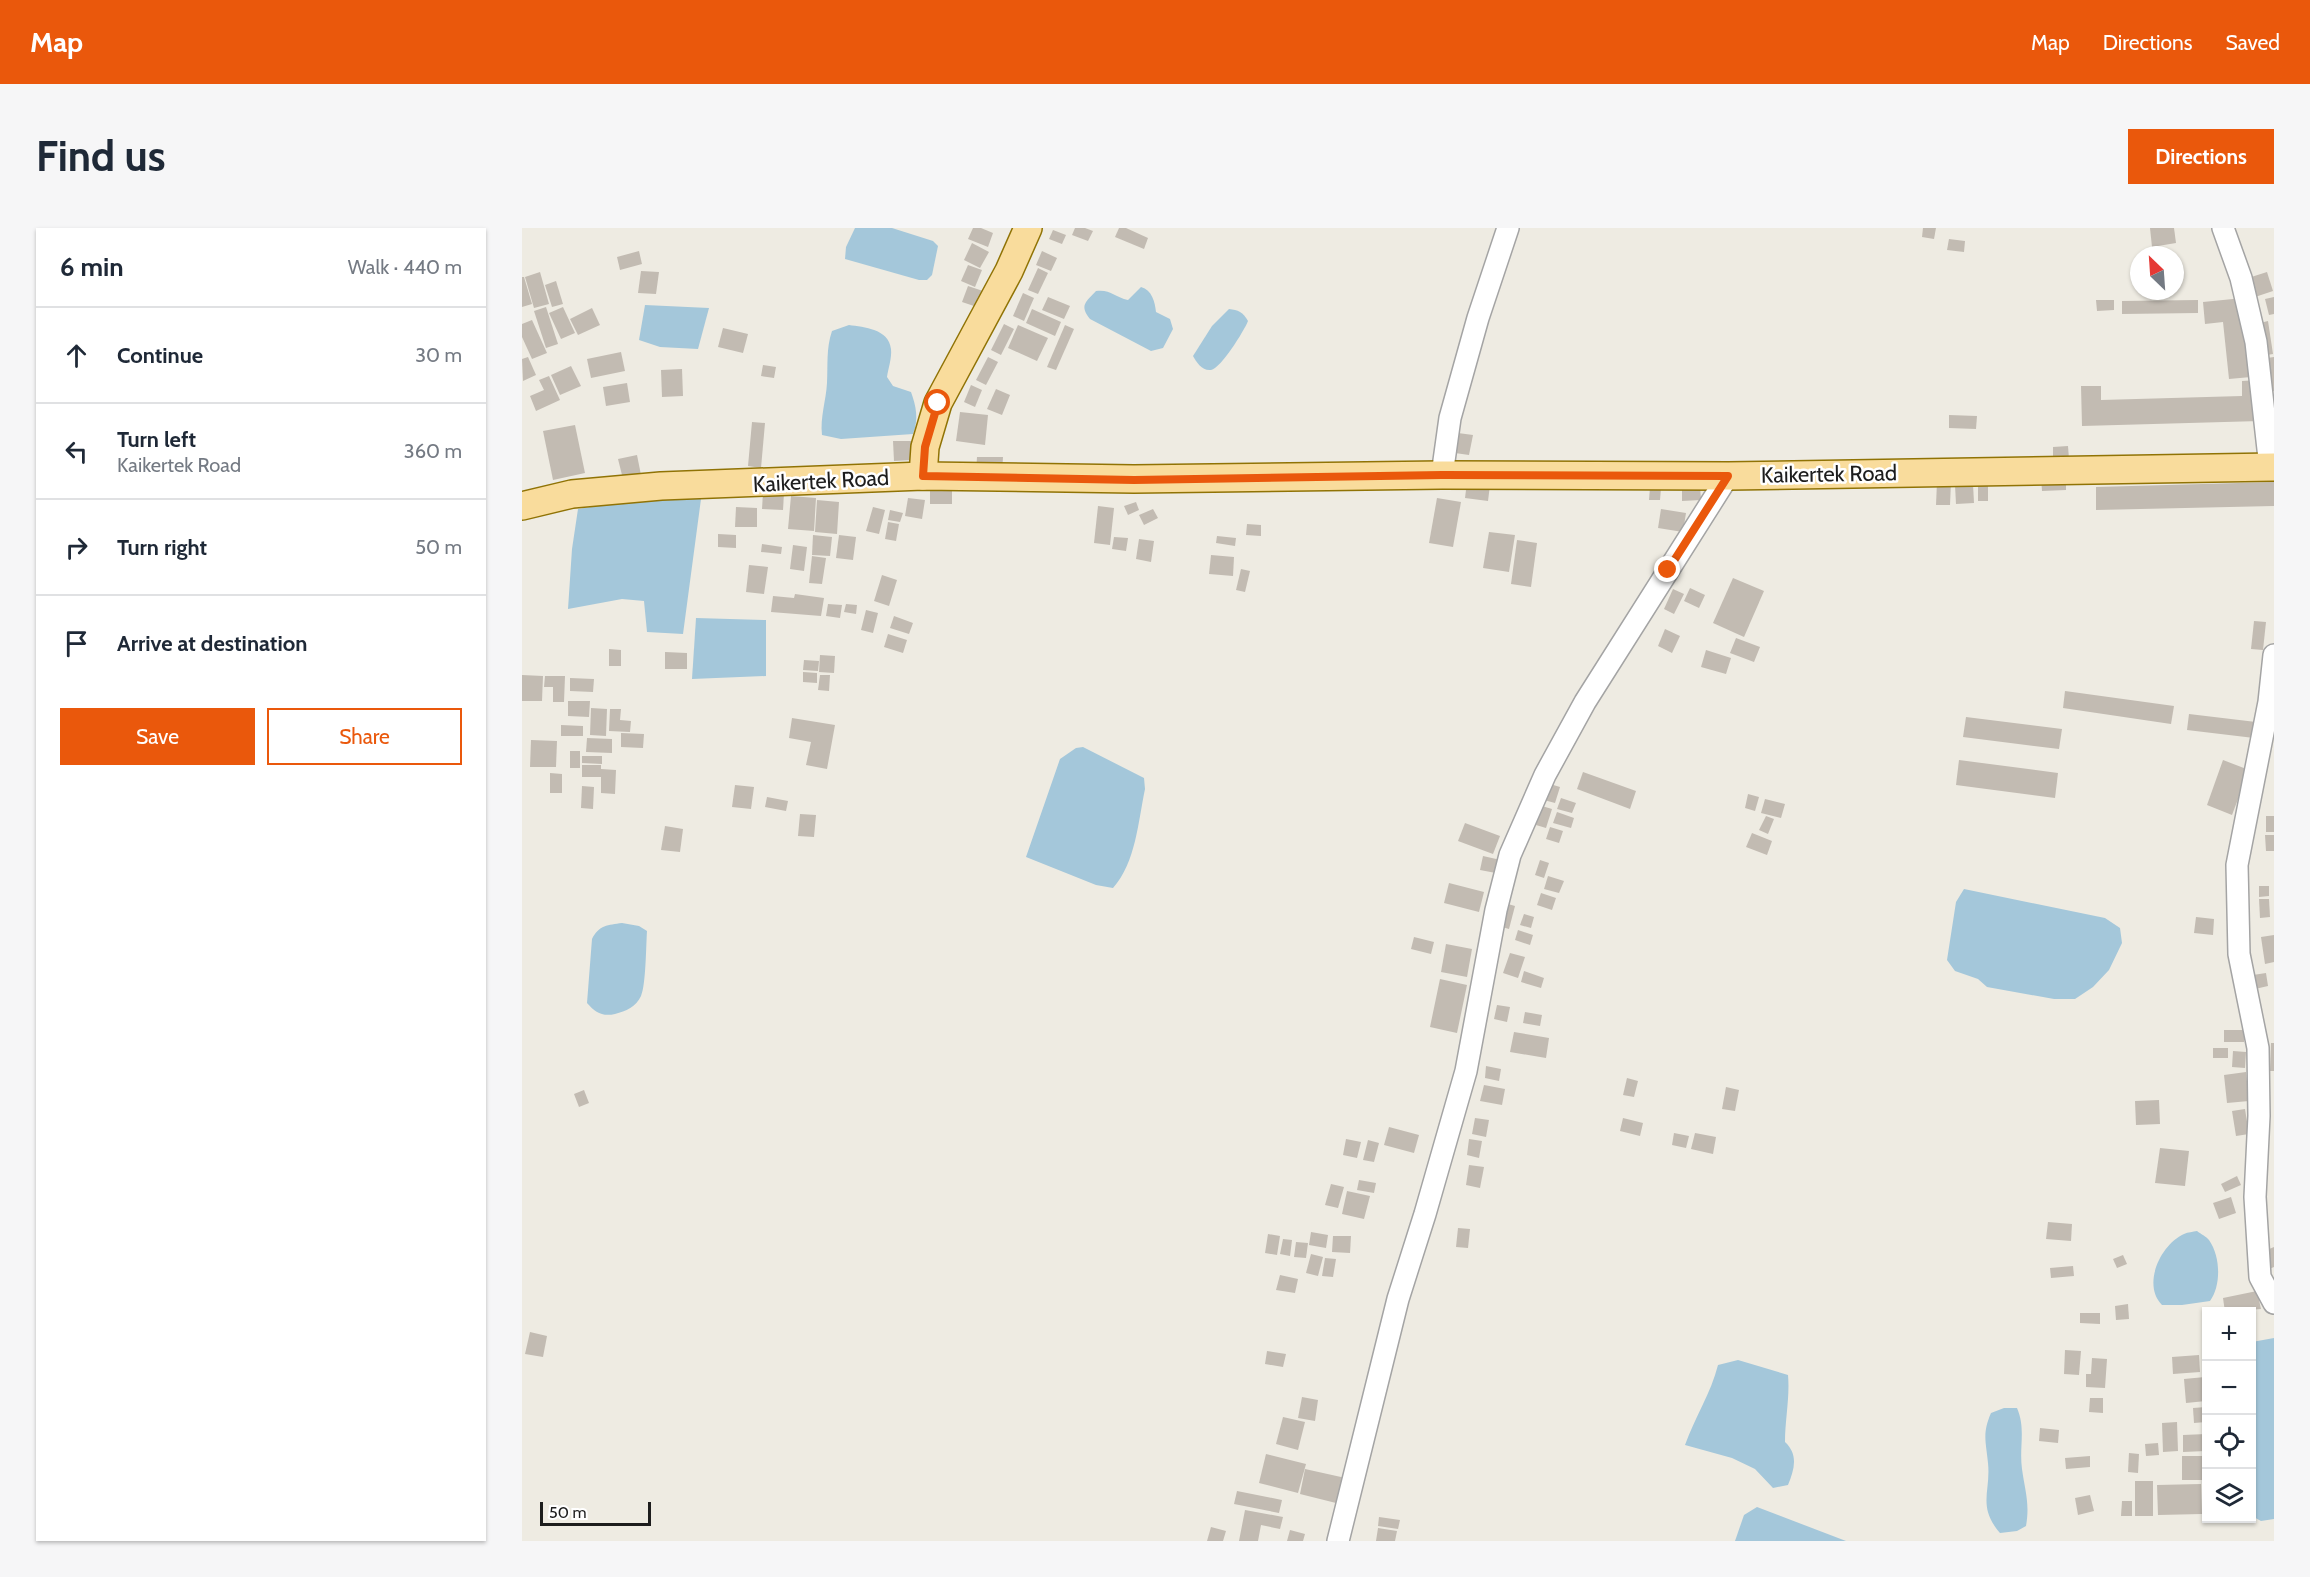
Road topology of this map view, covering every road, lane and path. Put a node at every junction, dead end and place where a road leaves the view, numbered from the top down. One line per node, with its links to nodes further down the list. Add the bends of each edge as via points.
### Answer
1 (1028, 228): 6 (main road, via 938,403 925,447)
2 (1508, 228): 5 (street, via 1450,418)
3 (2223, 228): 4 (street, via 2241,278 2256,342)
4 (2272, 467): 7 (main road, Kaikertek Road)
5 (1442, 475): 6 (main road, Kaikertek Road, via 1134,480); 7 (main road, Kaikertek Road)
6 (923, 476): 8 (main road, Kaikertek Road, via 661,486 572,494)
7 (1728, 476): 12 (street, via 1585,702 1545,775 1510,855 1466,1071 1398,1299)
8 (522, 506)
9 (2274, 655): 10 (street)
10 (2272, 702): 11 (street, via 2237,865 2239,954 2258,1048 2255,1197 2259,1277)
11 (2274, 1303)
12 (1338, 1541)

